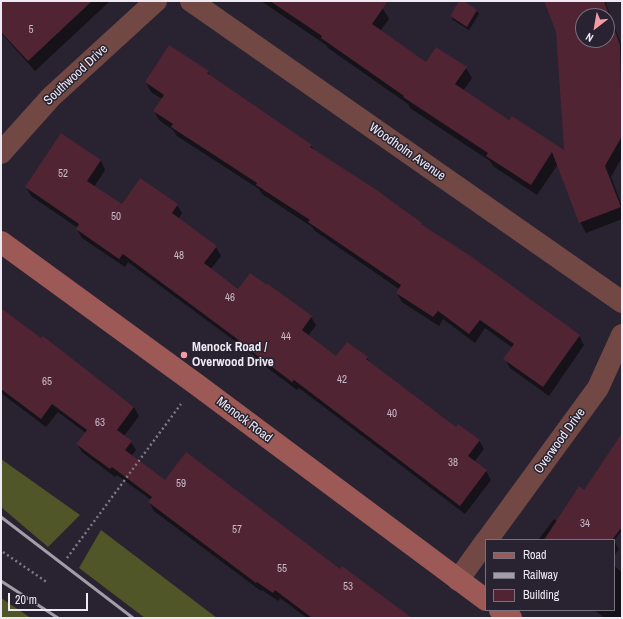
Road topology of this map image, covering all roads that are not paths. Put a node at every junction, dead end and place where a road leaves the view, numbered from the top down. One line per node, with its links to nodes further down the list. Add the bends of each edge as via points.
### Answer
1 (156, 1): 3 (street, Southwood Drive, via 51,97)
2 (191, 1): 5 (street, Woodholm Avenue)
3 (1, 153)
4 (1, 242): 9 (street, Menock Road)
5 (622, 302)
6 (622, 335): 7 (street, Overwood Drive, via 598,388)
7 (487, 539)
8 (485, 542): 9 (street, Overwood Drive)
9 (458, 580): 10 (street, Menock Road)
10 (485, 599)
11 (501, 611): 12 (street)
12 (510, 618)

